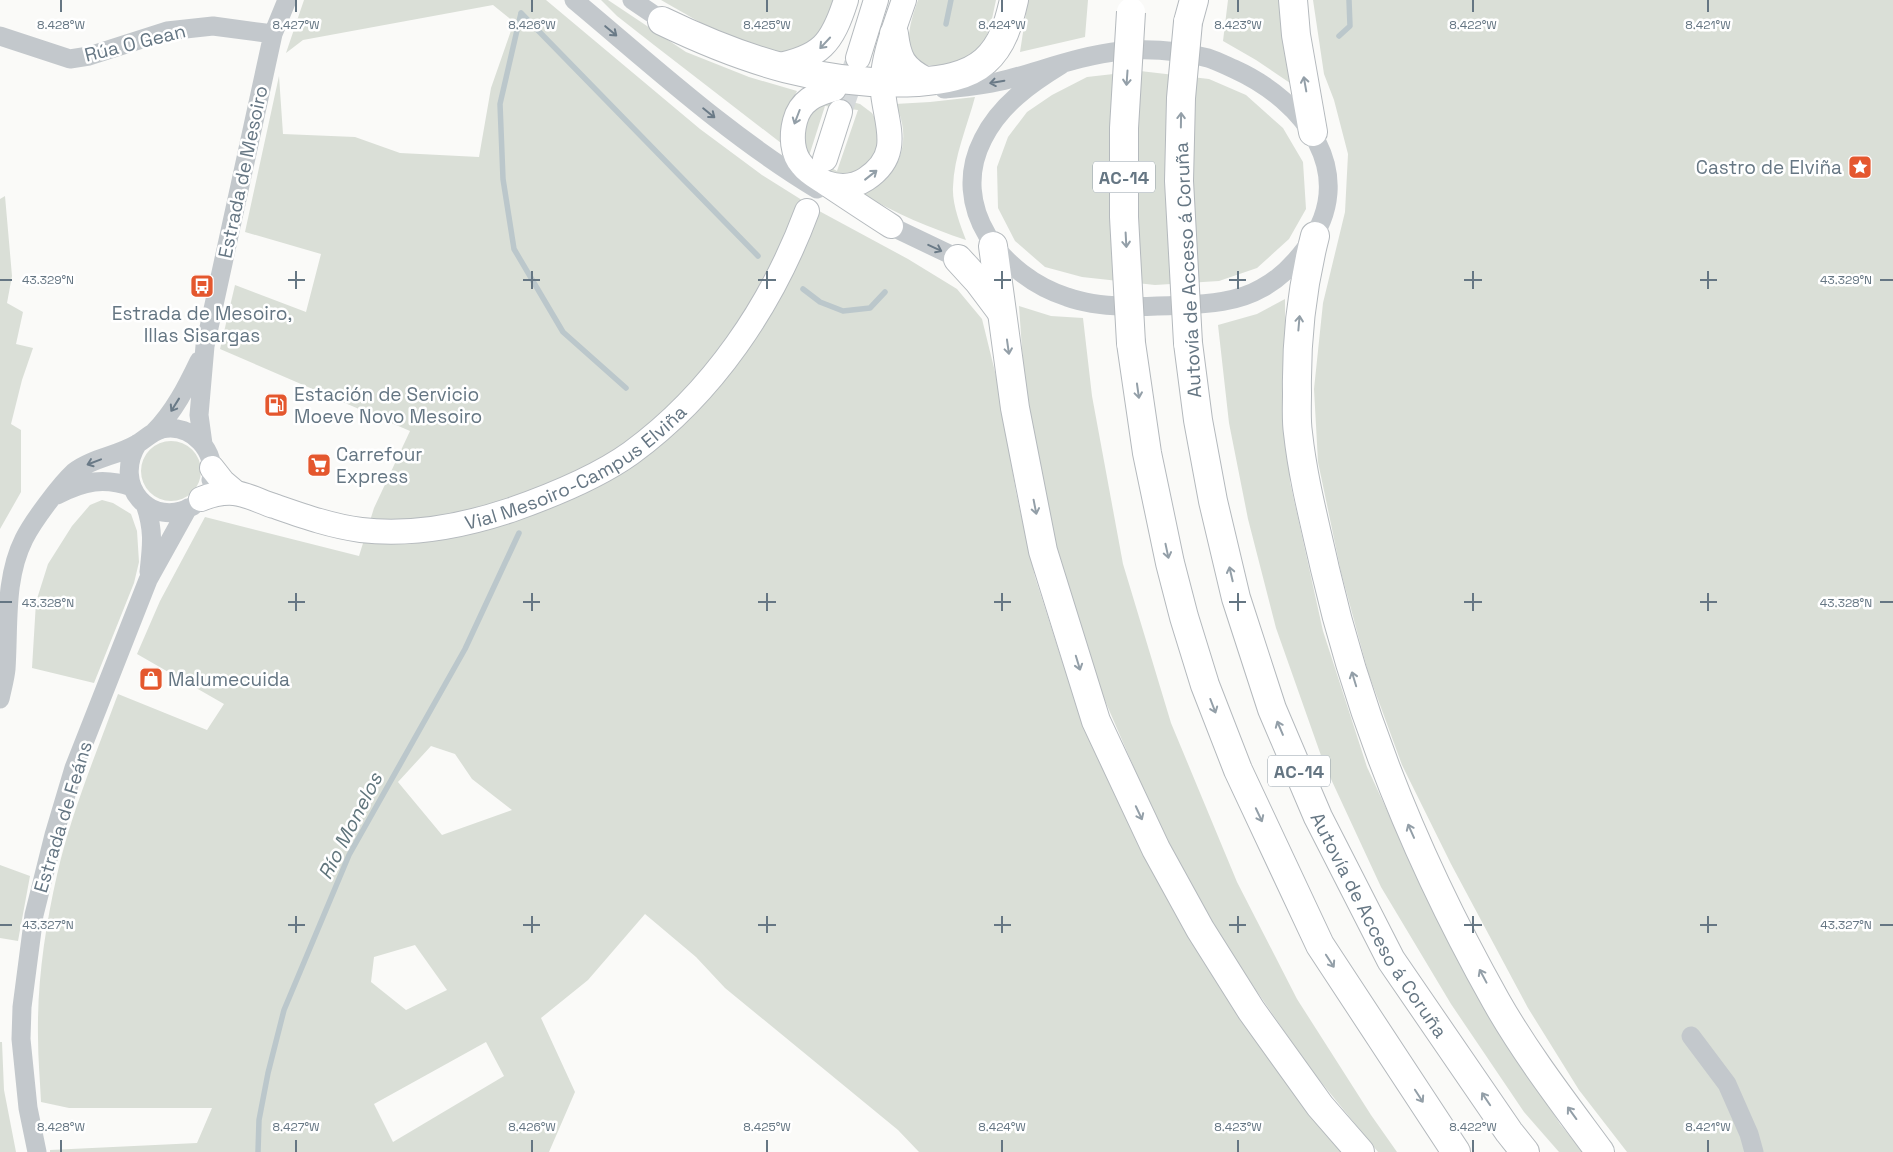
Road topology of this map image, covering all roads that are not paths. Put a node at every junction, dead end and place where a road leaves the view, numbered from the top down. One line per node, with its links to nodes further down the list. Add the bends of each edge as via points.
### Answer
1 (287, 0): 12 (street, Estrada de Mesoiro)
2 (574, 0): 26 (street, one-way to 26, via 714,117 791,174)
3 (632, 0): 11 (street)
4 (846, 0): 17 (main road, one-way to 17, via 834,31 823,46 796,62)
5 (876, 0): 15 (main road)
6 (904, 0): 13 (main road)
7 (1014, 0): 18 (highway, via 1001,40 985,61 959,76)
8 (1293, 0): 22 (highway, one-way to 8)
9 (1132, 4): 47 (highway, AC-14, one-way to 47, bridge, via 1124,128 1124,217 1131,343 1147,453 1184,617 1205,685 1238,770 1320,946)
10 (1190, 7): 48 (highway, Autovía de Acceso á Coruña / AC-14, one-way to 10, bridge, via 1391,960 1318,817 1272,709 1236,598 1213,501 1188,343 1179,181 1181,98)
11 (662, 21): 17 (highway, via 729,51); 20 (street, via 733,62)
12 (273, 34): 14 (street, Rúa O Gean, via 213,26 167,31 70,59); 32 (street, Estrada de Mesoiro)
13 (894, 34): 18 (highway, via 900,61 911,74); 19 (main road, via 885,64)
14 (0, 36)
15 (858, 58)
16 (1061, 64): 19 (street, one-way to 19, via 978,85 947,89); 22 (street, via 1122,51 1163,50 1211,59 1256,79 1288,104); 29 (street, via 1029,84 1009,102 976,154 974,200)
17 (775, 66): 19 (highway)
18 (925, 81): 19 (highway)
19 (883, 87): 20 (street, via 850,92); 24 (main road, one-way to 19, via 841,187 859,183 873,174 886,159 891,134)
20 (834, 89): 24 (main road, one-way to 24, via 820,92 802,105 792,135 802,166)
21 (840, 112): 23 (main road)
22 (1313, 132): 27 (street, via 1328,178 1327,199)
23 (825, 159)
24 (826, 184): 26 (main road)
25 (808, 210): 38 (main road, Vial Mesoiro-Campus Elviña, via 794,247 770,293 742,338 706,385 630,453 589,476 490,517 445,528 402,531 334,526)
26 (891, 226): 28 (street, one-way to 28)
27 (1315, 236): 30 (street, via 1282,274 1261,289 1230,300 1206,304 1124,306 1069,298); 49 (highway, one-way to 27, via 1497,1002 1465,942 1438,890 1384,768 1359,694 1337,621 1297,431 1298,334 1306,271)
28 (958, 259): 29 (street); 31 (highway, via 985,288)
29 (995, 260): 30 (street); 30 (street, via 1009,263); 31 (highway)
30 (1035, 284)
31 (1003, 315): 46 (highway, one-way to 46, via 1015,408 1043,551 1096,721 1156,849 1200,929 1251,1010 1320,1106)
32 (205, 346): 33 (street, Estrada de Mesoiro, one-way to 33, via 188,385); 35 (street, Estrada de Mesoiro, via 200,415)
33 (154, 432): 34 (street); 35 (street, via 180,430 195,436)
34 (138, 443): 37 (street, via 130,460); 39 (street, one-way to 39, via 75,471)
35 (203, 444): 36 (street)
36 (212, 468): 38 (main road, Vial Mesoiro-Campus Elviña); 41 (street, Estrada de Feáns, via 210,485)
37 (132, 487): 39 (street, via 117,482 92,482); 40 (street, Estrada de Feáns)
38 (236, 493): 41 (main road, Vial Mesoiro-Campus Elviña, via 210,496)
39 (54, 496): 43 (street, via 31,526 16,558 9,596 6,671)
40 (145, 504): 41 (street, via 166,512 177,512); 42 (street, Estrada de Feáns, via 153,540)
41 (194, 504): 42 (street, Estrada de Feáns, via 178,524)
42 (148, 580): 45 (street, Estrada de Feáns, via 74,768 34,915 21,1039 28,1108)
43 (0, 699)
44 (1691, 1036): 50 (street, via 1727,1084 1750,1134)
45 (37, 1152)
46 (1360, 1152)
47 (1456, 1152)
48 (1525, 1152)
49 (1600, 1152)
50 (1754, 1152)

